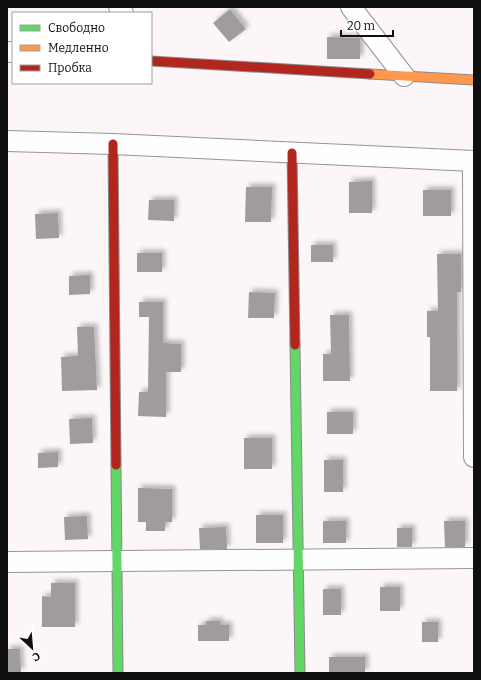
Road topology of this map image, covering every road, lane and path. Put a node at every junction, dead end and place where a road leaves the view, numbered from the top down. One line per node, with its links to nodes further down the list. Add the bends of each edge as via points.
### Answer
1 (351, 7): 3 (street)
2 (154, 57): 3 (street)
3 (404, 76): 4 (street)
4 (474, 80)
5 (7, 141): 6 (street)
6 (112, 144): 7 (street); 12 (street)
7 (292, 153): 8 (street); 11 (street)
8 (474, 161): 9 (street)
9 (474, 457)
10 (474, 558): 11 (street)
11 (298, 559): 12 (street); 15 (street)
12 (116, 560): 13 (street); 14 (street)
13 (7, 562)
14 (118, 673)
15 (300, 673)

